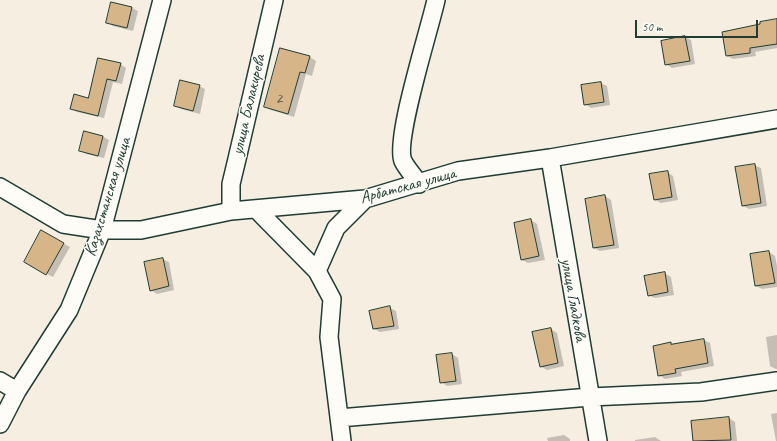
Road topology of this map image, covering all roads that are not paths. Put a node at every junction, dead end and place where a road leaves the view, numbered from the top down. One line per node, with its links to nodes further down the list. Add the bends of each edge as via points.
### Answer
1 (162, 0): 11 (street, Казахстанская улица)
2 (274, 0): 10 (street, улица Балакирева, via 231,184)
3 (436, 0): 6 (street, via 407,110 402,142 402,160)
4 (777, 119): 5 (street, Арбатская улица)
5 (550, 158): 6 (street, Арбатская улица, via 458,172); 16 (street, улица Гладкова)
6 (418, 184): 8 (street, Арбатская улица)
7 (0, 187): 11 (street, Арбатская улица, via 64,224)
8 (365, 199): 9 (street, Арбатская улица); 12 (street, via 336,228)
9 (256, 209): 10 (street, Арбатская улица); 12 (street)
10 (231, 211): 11 (street, Арбатская улица, via 141,230)
11 (102, 230): 15 (street, Казахстанская улица, via 69,310)
12 (317, 271): 17 (street, via 332,299 329,337)
13 (0, 381): 15 (street)
14 (777, 382): 16 (street, via 701,392)
15 (17, 391): 18 (street, Казахстанская улица)
16 (590, 397): 17 (street); 20 (street, улица Гладкова)
17 (339, 418): 19 (street)
18 (0, 424)
19 (342, 441)
20 (598, 441)

